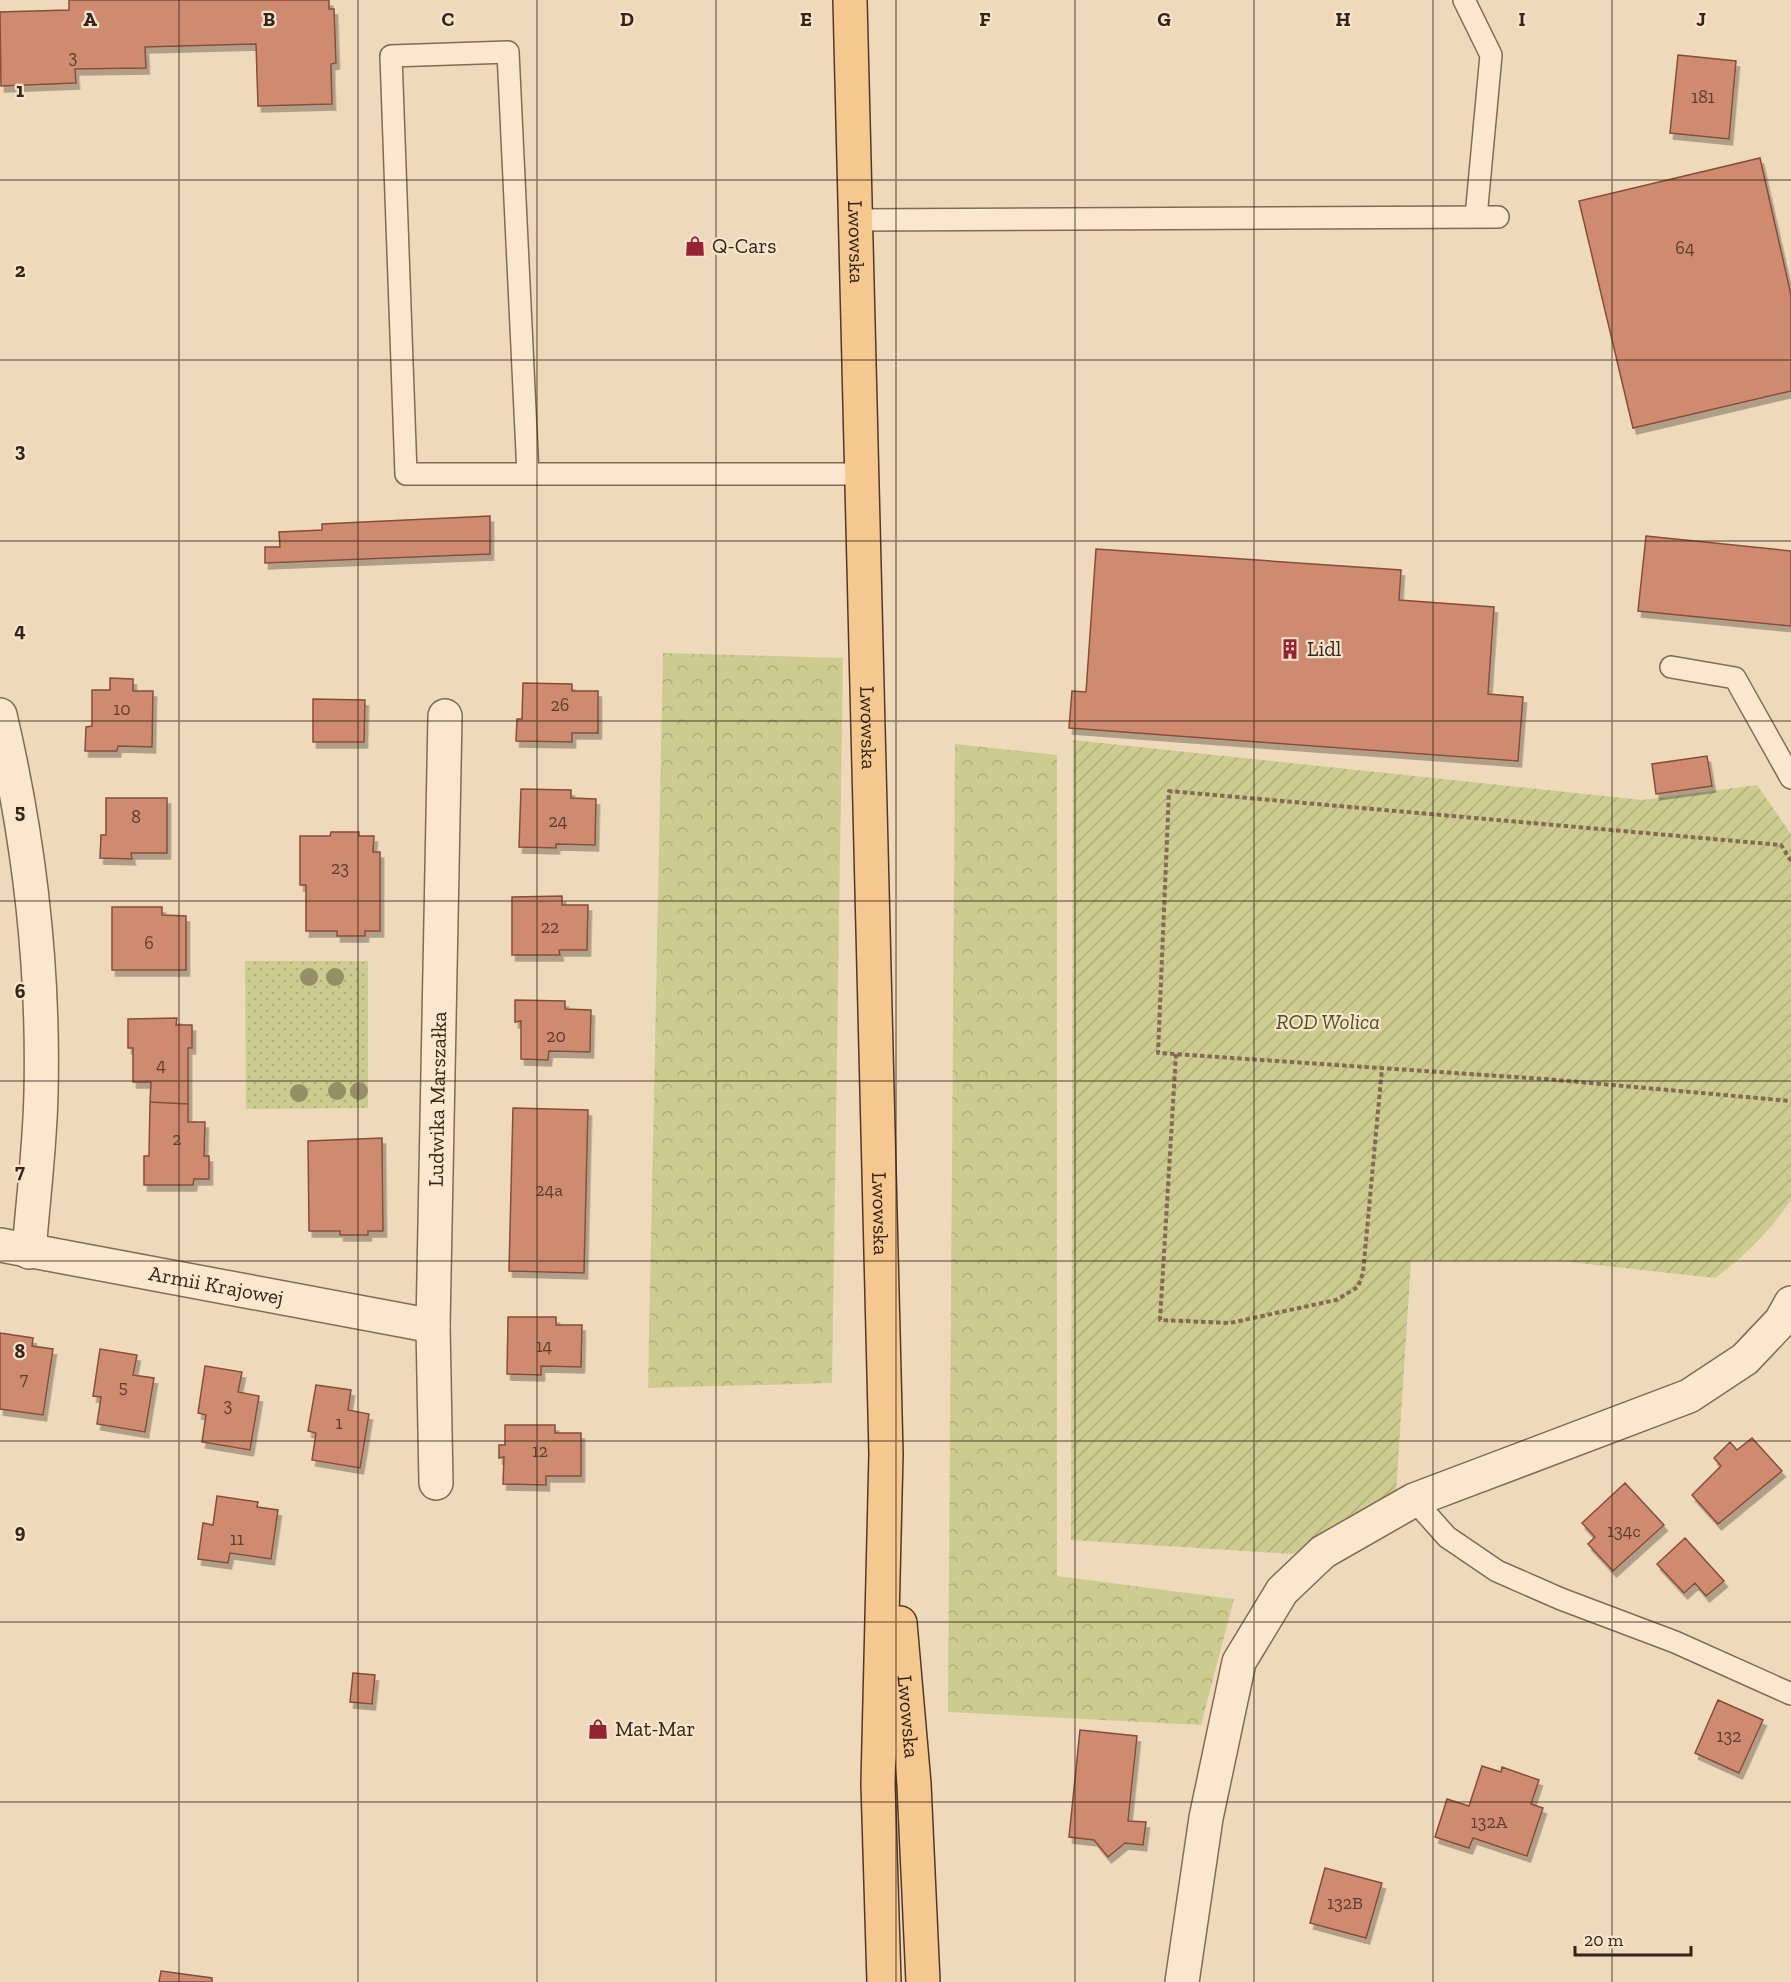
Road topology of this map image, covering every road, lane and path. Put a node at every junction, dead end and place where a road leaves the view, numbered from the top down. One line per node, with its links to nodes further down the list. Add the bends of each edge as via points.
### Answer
1 (850, 0): 5 (main road, Lwowska)
2 (1464, 0): 3 (lane, via 1491,55)
3 (1476, 217): 4 (lane); 5 (lane)
4 (1498, 218)
5 (855, 220): 7 (main road, Lwowska)
6 (528, 474): 6 (lane, via 406,474 391,56 508,52); 7 (lane)
7 (861, 474): 19 (main road, Lwowska)
8 (1671, 667): 11 (lane, via 1735,678)
9 (0, 715): 16 (street, via 29,863 41,1094)
10 (445, 716): 18 (street, Ludwika Marszałka)
11 (1791, 778)
12 (1791, 861): 13 (path, via 1781,845 1169,791 1158,1053)
13 (1176, 1054): 14 (path); 14 (path, via 1160,1320 1230,1323 1336,1300 1358,1287 1363,1273)
14 (1382, 1068): 15 (path)
15 (1791, 1101)
16 (14, 1249): 18 (street, Armii Krajowej)
17 (1791, 1303): 21 (street, via 1781,1321 1745,1359 1689,1396)
18 (433, 1326): 20 (street, Ludwika Marszałka)
19 (886, 1454): 23 (main road, Lwowska, via 878,1784); 24 (main road, Lwowska, via 914,1784)
20 (436, 1483)
21 (1414, 1500): 22 (lane, via 1447,1538 1497,1571 1675,1642); 25 (street, via 1323,1552 1282,1591 1239,1662 1206,1818)
22 (1791, 1694)
23 (884, 1982)
24 (923, 1982)
25 (1182, 1982)

